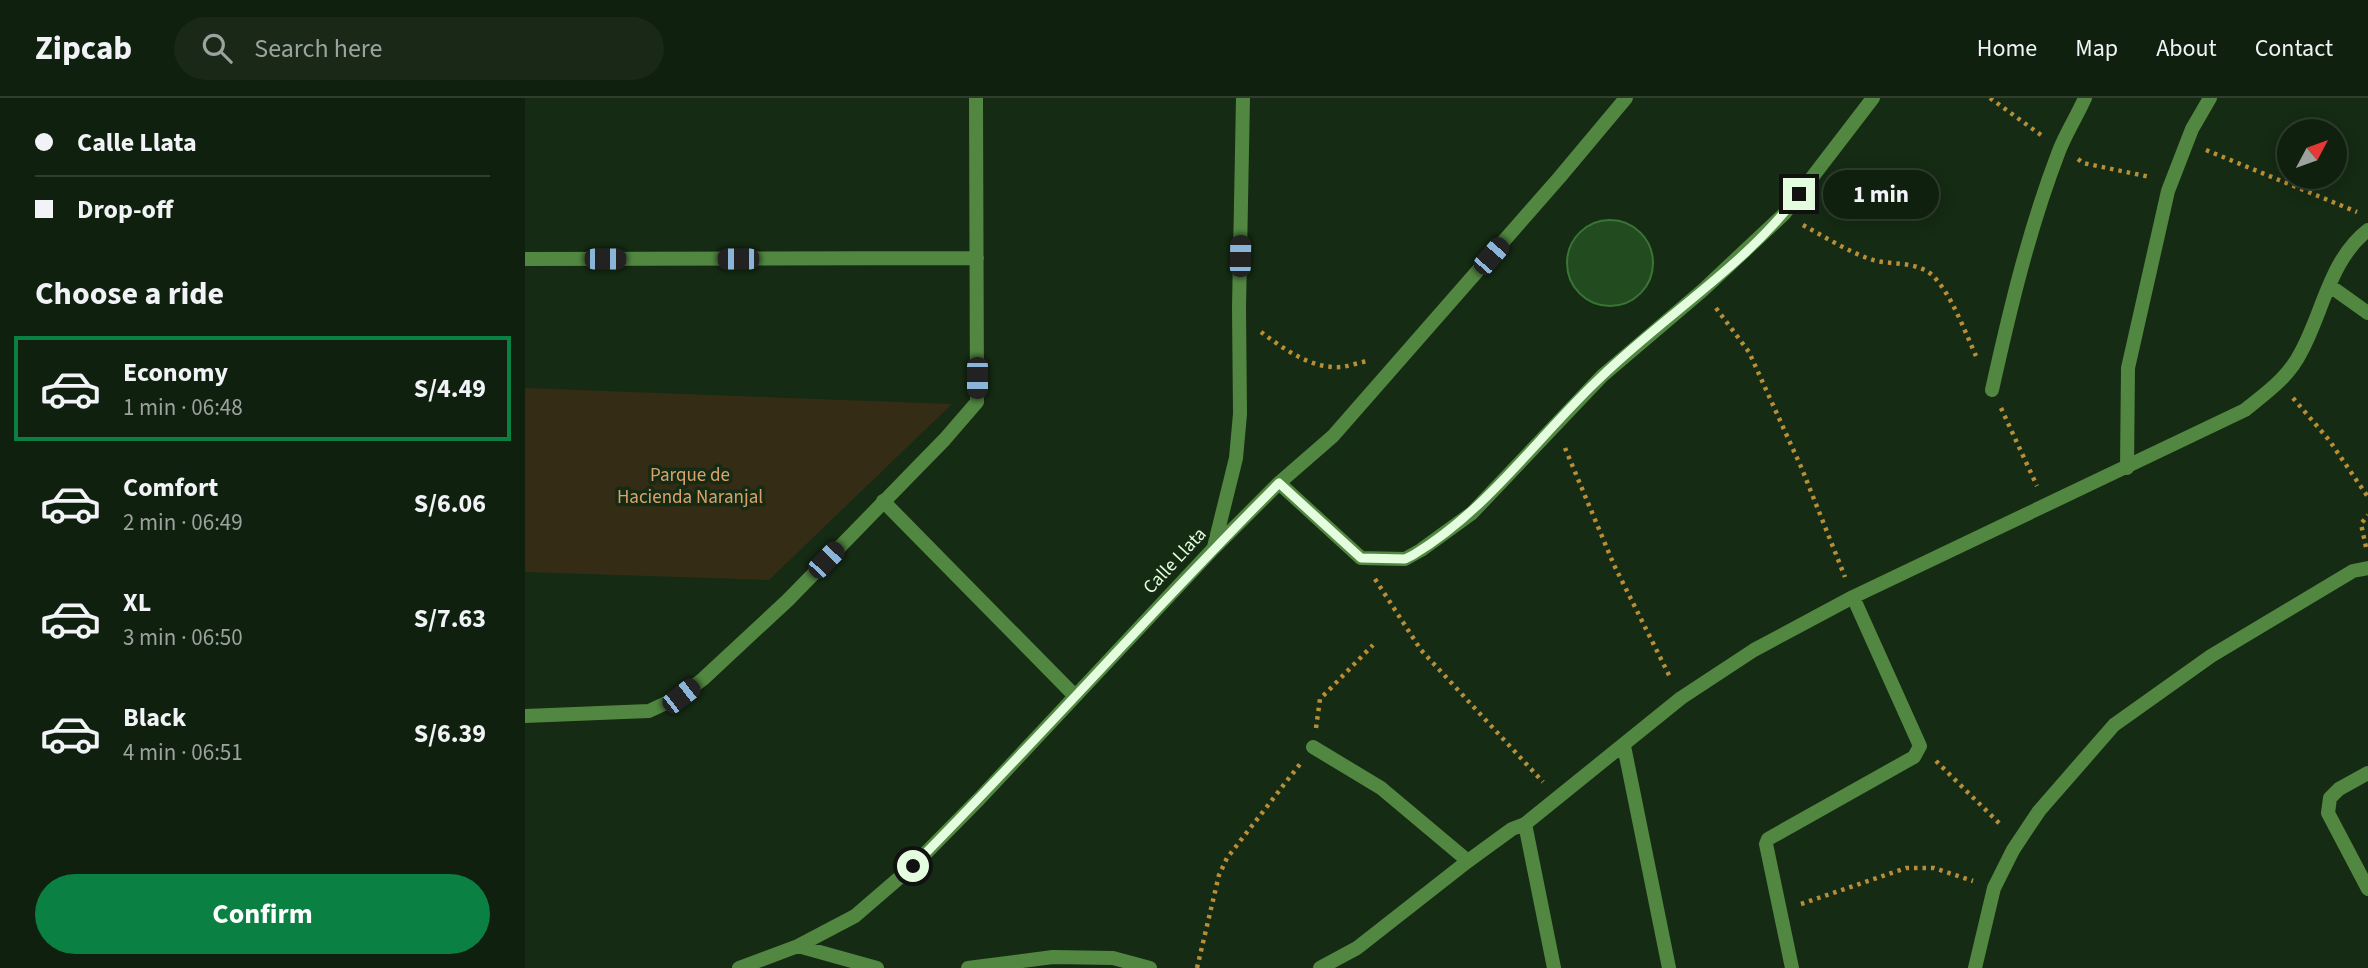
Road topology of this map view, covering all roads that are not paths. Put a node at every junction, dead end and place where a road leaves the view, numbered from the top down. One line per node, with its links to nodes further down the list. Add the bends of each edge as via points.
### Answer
1 (977, 98): 8 (street)
2 (1243, 98): 16 (street, via 1240,414 1236,458)
3 (1626, 98): 14 (street, Calle Llata, via 1333,436)
4 (1873, 98): 14 (street, via 1784,214 1602,376 1472,513 1421,550 1405,559 1361,558)
5 (2085, 98): 12 (street, via 2060,149 2031,231)
6 (2210, 98): 13 (street, via 2186,142 2168,191 2128,368)
7 (2368, 230): 10 (street, via 2348,249)
8 (977, 258): 9 (street); 15 (street, via 977,402)
9 (525, 259)
10 (2330, 286): 11 (street); 13 (street, via 2301,353 2279,381 2245,410)
11 (2368, 313)
12 (1992, 390)
13 (2127, 468): 18 (street)
14 (1279, 483): 16 (street, Calle Llata)
15 (883, 501): 19 (street); 20 (street, via 787,600 681,696 649,711)
16 (1213, 548): 19 (street, Calle Llata)
17 (2368, 568): 36 (street, via 2353,571 2211,656 2114,725 2018,842 1994,888)
18 (1853, 597): 21 (street, via 1754,650 1681,698); 35 (street, via 1920,746 1914,757 1768,839)
19 (1075, 696): 27 (street, Calle Llata, via 913,866 855,916)
20 (525, 716)
21 (1624, 746): 24 (street); 34 (street)
22 (1313, 747): 25 (street, via 1381,789)
23 (2368, 773): 26 (street, via 2339,789 2330,798 2328,813)
24 (1525, 824): 25 (street); 33 (street)
25 (1468, 860): 32 (street, via 1357,948)
26 (2368, 889)
27 (798, 946): 28 (street, Calle Llata); 29 (street)
28 (739, 968)
29 (877, 968)
30 (968, 968): 31 (street, via 1053,957 1114,958)
31 (1150, 968)
32 (1321, 968)
33 (1555, 968)
34 (1669, 968)
35 (1792, 968)
36 (1975, 968)

